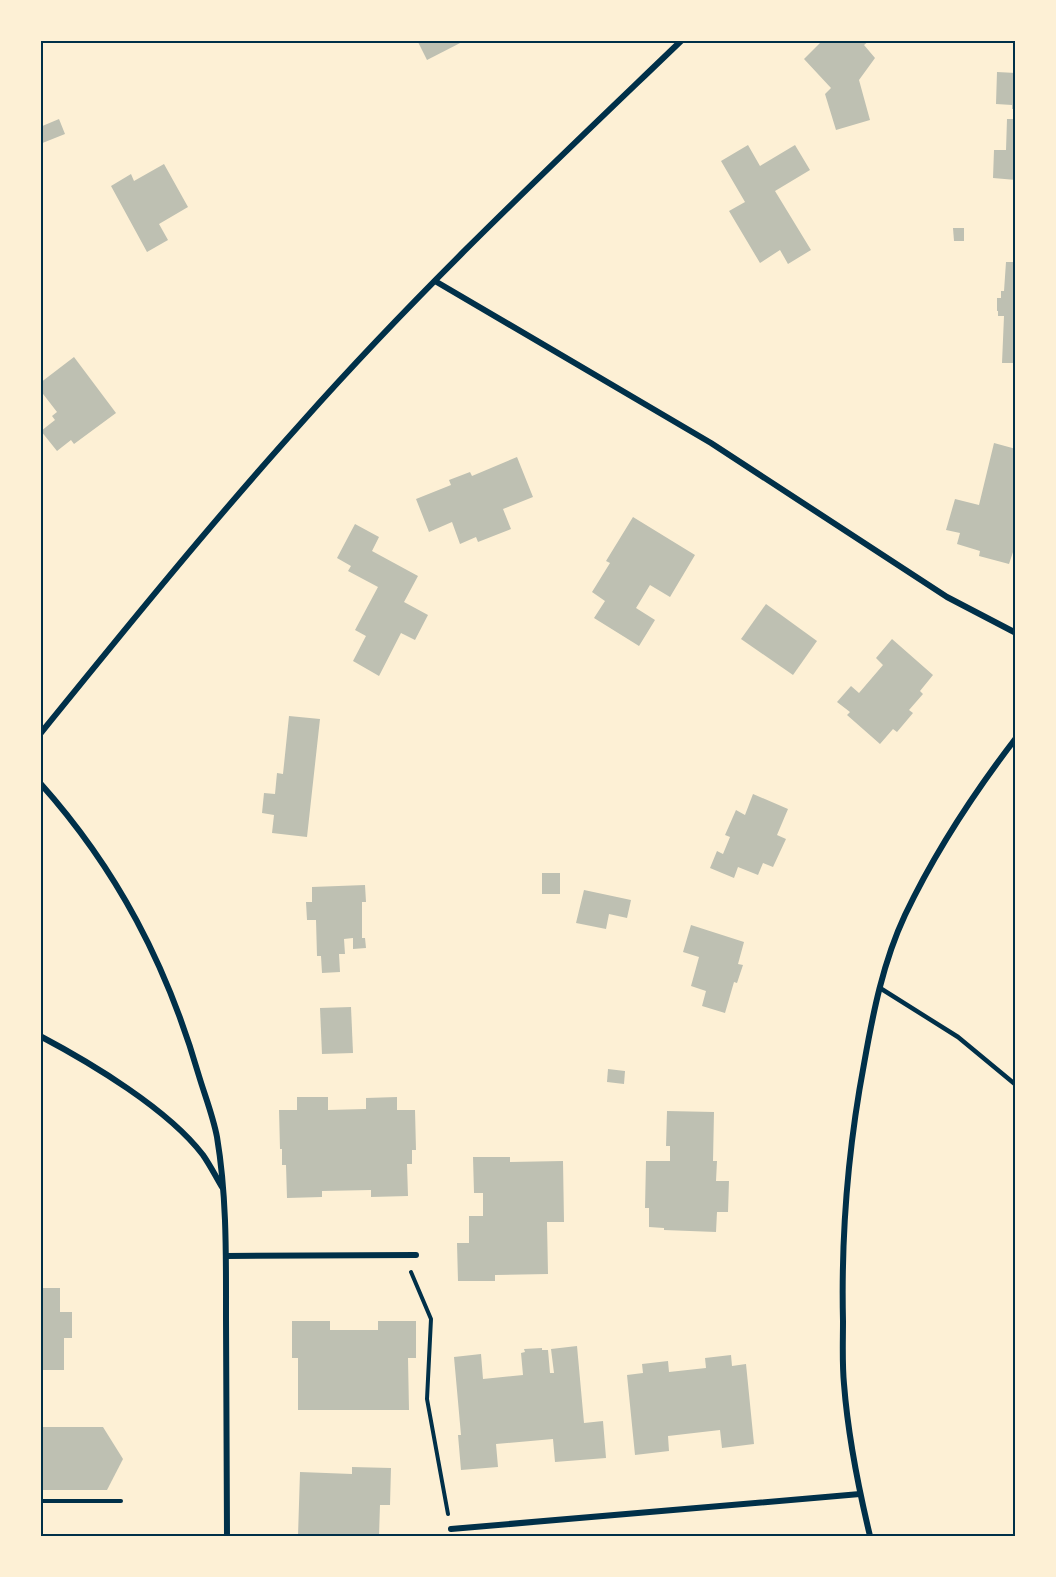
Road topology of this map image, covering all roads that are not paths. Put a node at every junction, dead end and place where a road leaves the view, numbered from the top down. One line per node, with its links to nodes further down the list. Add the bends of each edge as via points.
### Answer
1 (682, 40): 2 (street)
2 (435, 281): 3 (street, via 711,443 947,597); 4 (street, via 303,420 155,592)
3 (1016, 633)
4 (40, 734)
5 (1016, 738): 7 (street, via 945,839 904,916)
6 (40, 783): 10 (street, via 96,851 151,946 188,1035 216,1135)
7 (880, 988): 9 (lane, via 958,1037); 13 (street, via 854,1120 842,1260 844,1382)
8 (40, 1036): 10 (street, via 105,1075 178,1129 203,1155)
9 (1016, 1085)
10 (224, 1190): 12 (street)
11 (416, 1255): 12 (street)
12 (226, 1256): 15 (street)
13 (860, 1494): 14 (street); 16 (street)
14 (451, 1529)
15 (227, 1536)
16 (870, 1536)

